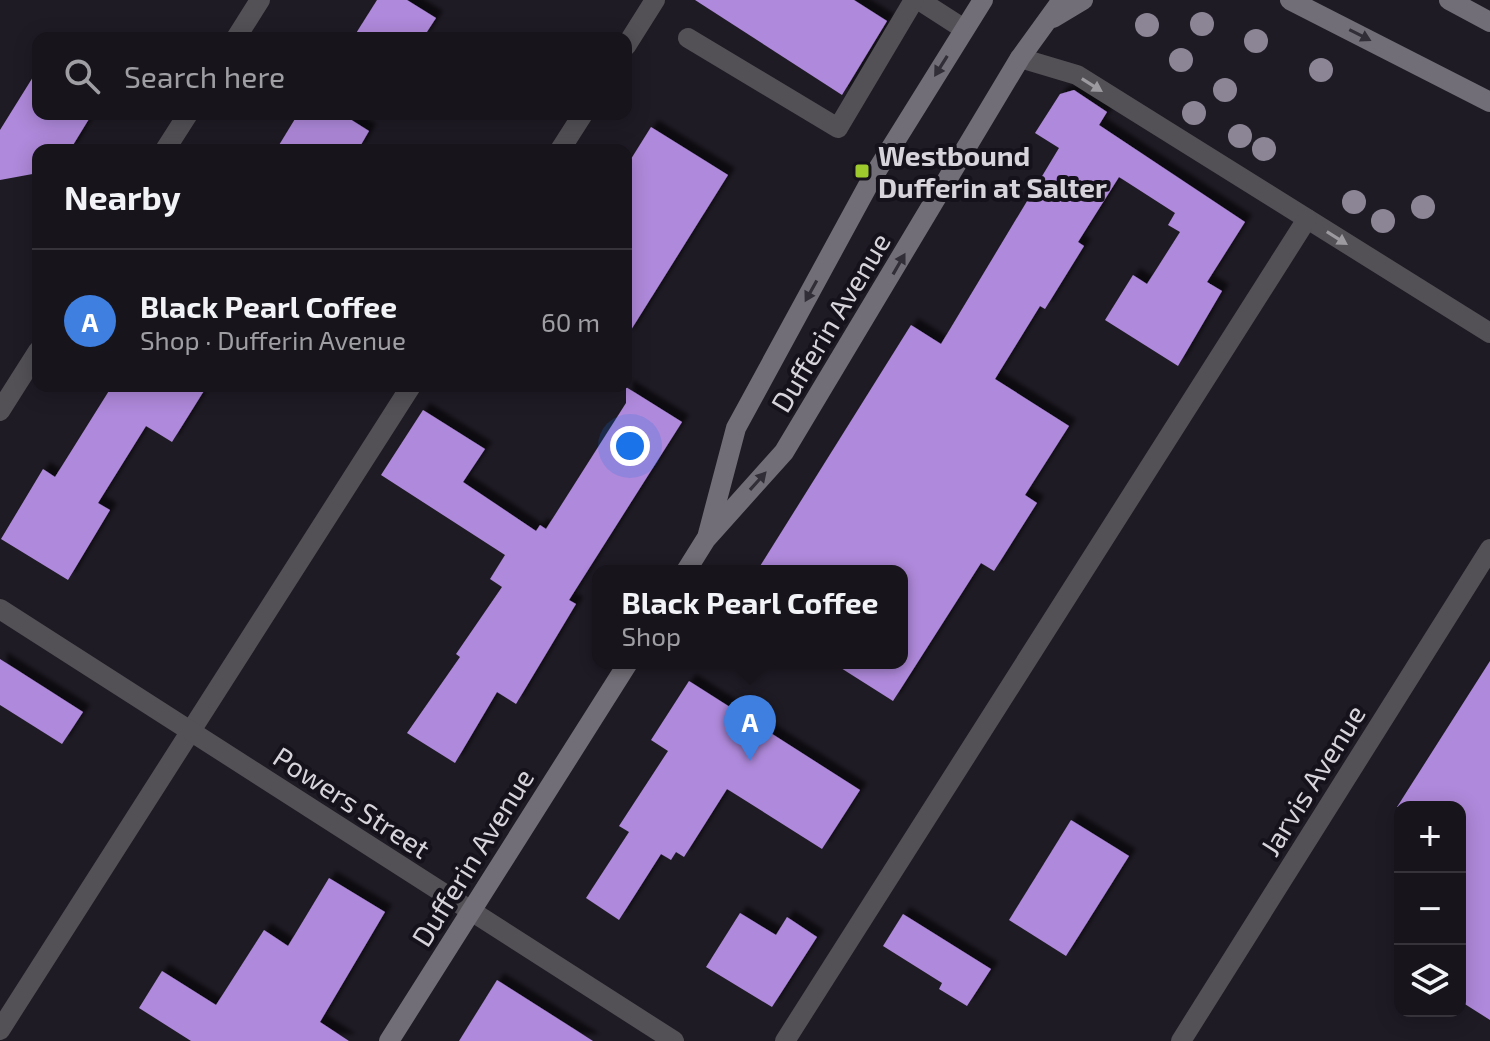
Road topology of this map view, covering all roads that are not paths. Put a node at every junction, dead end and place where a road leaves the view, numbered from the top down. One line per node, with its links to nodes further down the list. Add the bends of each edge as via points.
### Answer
1 (260, 0): 12 (street)
2 (655, 0): 13 (street)
3 (916, 0): 11 (street); 14 (street, via 838,128)
4 (983, 0): 11 (main road, Dufferin Avenue)
5 (1062, 0): 9 (main road, Dufferin Avenue)
6 (1083, 0): 9 (main road)
7 (1290, 0): 16 (main road, one-way to 16)
8 (1449, 0): 10 (main road)
9 (1046, 22): 15 (main road, Dufferin Avenue)
10 (1490, 22)
11 (964, 29): 26 (main road, Dufferin Avenue, one-way to 26, via 871,180 736,428)
12 (240, 32)
13 (632, 36)
14 (688, 38)
15 (1020, 58): 21 (street, one-way to 21, via 1077,75); 26 (main road, Dufferin Avenue, one-way to 15, via 784,452)
16 (1490, 102)
17 (184, 120): 19 (street)
18 (579, 120): 20 (street)
19 (169, 144)
20 (564, 144)
21 (1307, 219): 22 (street, one-way to 22); 36 (street)
22 (1490, 333)
23 (32, 360): 25 (street)
24 (407, 392): 31 (street)
25 (0, 411)
26 (706, 539): 28 (main road, Dufferin Avenue)
27 (1490, 549): 37 (street, Jarvis Avenue)
28 (690, 565)
29 (0, 609): 31 (street, Powers Street)
30 (624, 669): 32 (main road, Dufferin Avenue)
31 (192, 732): 32 (street, Powers Street); 33 (street)
32 (470, 912): 34 (main road, Dufferin Avenue); 35 (street, Powers Street)
33 (0, 1030)
34 (389, 1041)
35 (674, 1041)
36 (785, 1041)
37 (1181, 1041)

